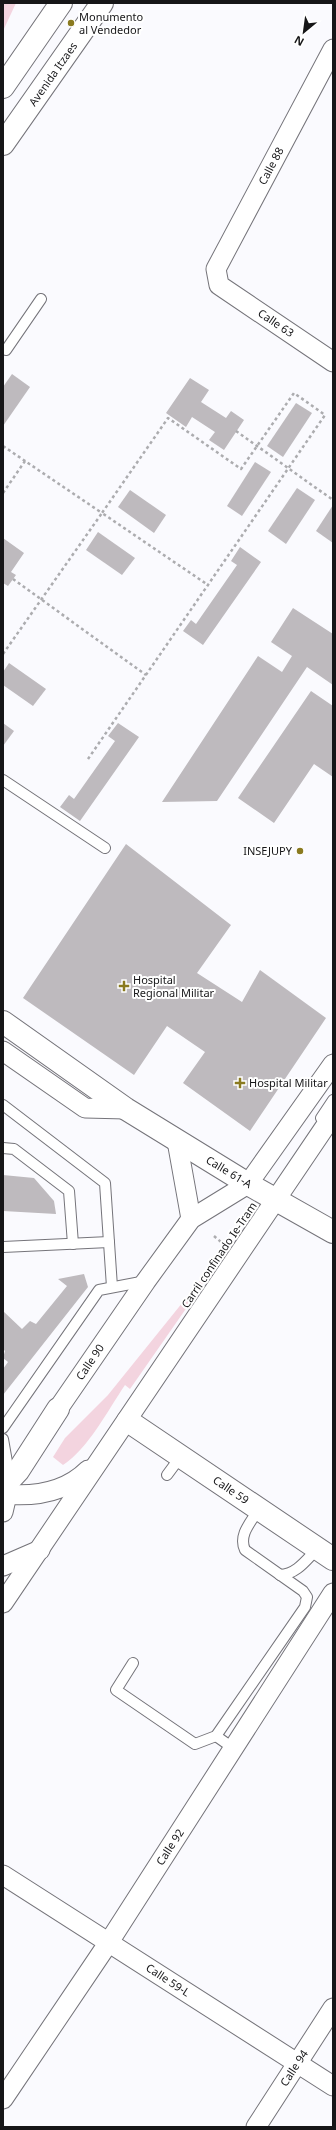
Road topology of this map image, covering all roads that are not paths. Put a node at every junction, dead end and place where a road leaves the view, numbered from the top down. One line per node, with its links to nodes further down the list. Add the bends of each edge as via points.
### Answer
1 (61, 3): 4 (street)
2 (99, 4): 5 (street, Avenida Itzaes)
3 (331, 58): 6 (street, Calle 88, via 216,269)
4 (3, 87)
5 (3, 144)
6 (219, 285): 9 (street, Calle 63)
7 (41, 299): 8 (lane)
8 (6, 350)
9 (333, 362)
10 (3, 780): 11 (lane)
11 (106, 848)
12 (3, 1022): 17 (street, Calle 61-A)
13 (3, 1051): 17 (street, via 86,1108)
14 (333, 1064): 21 (street, Calle 90)
15 (333, 1100): 22 (lane, Carril confinado Ie-Tram, via 286,1172)
16 (3, 1105): 25 (lane, via 105,1183)
17 (126, 1109): 19 (street, Calle 61-A)
18 (333, 1115): 22 (street)
19 (177, 1141): 21 (street, Calle 61-A); 23 (street)
20 (3, 1148): 26 (lane, via 14,1149 69,1191)
21 (248, 1184): 22 (street, Calle 61-A); 23 (street, Calle 90)
22 (275, 1199): 24 (street, Calle 61-A); 31 (street)
23 (191, 1219): 28 (street, Calle 90)
24 (333, 1232)
25 (109, 1242): 26 (lane); 29 (lane)
26 (73, 1244): 27 (lane)
27 (3, 1247)
28 (146, 1281): 29 (lane); 30 (street, Calle 90)
29 (112, 1287): 32 (lane, via 99,1290)
30 (58, 1410): 37 (street, Calle 90)
31 (128, 1421): 34 (street); 35 (street, Calle 59)
32 (3, 1428)
33 (3, 1443): 37 (lane)
34 (106, 1453): 37 (street, via 77,1480 60,1489 32,1495); 39 (street)
35 (181, 1456): 36 (lane); 38 (street, Calle 59)
36 (168, 1475)
37 (5, 1494)
38 (259, 1509): 40 (street, Calle 59); 42 (lane, via 245,1531 242,1544 245,1550)
39 (40, 1550): 41 (street); 44 (street)
40 (325, 1554): 42 (lane, via 300,1568)
41 (3, 1566)
42 (280, 1574): 46 (lane, via 307,1596 305,1607)
43 (333, 1593): 47 (street, Calle 92)
44 (3, 1604)
45 (132, 1663): 46 (lane, via 116,1690 195,1744)
46 (216, 1736): 47 (lane)
47 (233, 1748): 49 (street, Calle 92)
48 (3, 1875): 49 (street, Calle 59-L)
49 (109, 1942): 51 (street, Calle 59-L); 53 (street, Calle 92)
50 (333, 2008): 51 (street, Calle 94)
51 (297, 2063): 52 (street, Calle 59-L); 54 (street, Calle 94)
52 (333, 2086)
53 (3, 2098)
54 (256, 2127)

